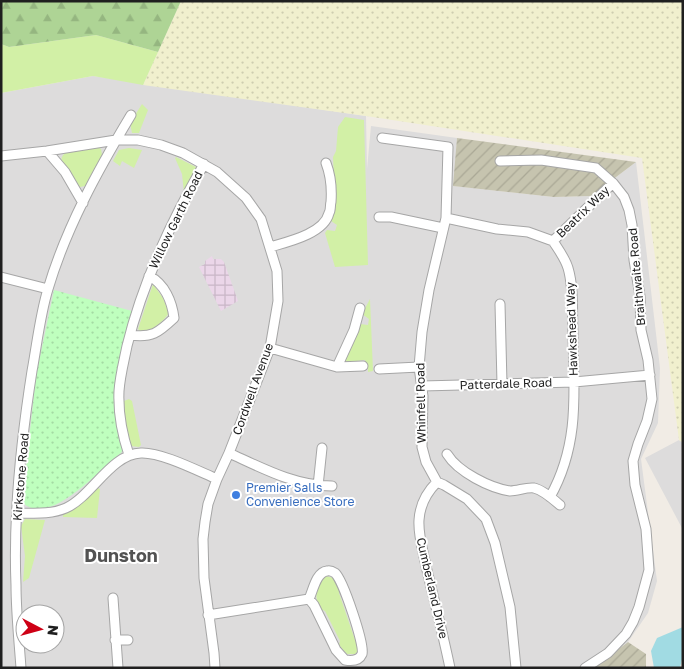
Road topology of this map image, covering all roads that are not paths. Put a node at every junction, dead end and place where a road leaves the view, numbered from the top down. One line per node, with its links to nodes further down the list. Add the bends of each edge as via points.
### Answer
1 (131, 115): 3 (street, Kirkstone Road)
2 (382, 138): 12 (street, Whinfell Road, via 448,147)
3 (116, 140): 4 (street, Cordwell Avenue); 8 (street, Cordwell Avenue, via 161,145); 10 (street, Kirkstone Road)
4 (47, 151): 5 (street, Cordwell Avenue); 10 (street, via 65,172)
5 (1, 156)
6 (500, 161): 9 (street, Braithwaite Road, via 540,160 596,168)
7 (326, 163): 15 (street, via 330,175 329,215 320,228)
8 (204, 164): 15 (street, Cordwell Avenue, via 246,198 261,219); 16 (street, Willow Garth Road, via 160,247)
9 (613, 183): 14 (street, Beatrix Way); 27 (street, Braithwaite Road, via 624,196 632,225 641,330)
10 (83, 203): 18 (street, Kirkstone Road)
11 (379, 217): 13 (street)
12 (446, 218): 13 (street, Whinfell Road); 14 (street, via 528,232)
13 (443, 228): 25 (street, Whinfell Road, via 422,332)
14 (553, 241): 28 (street, Hawkshead Way, via 568,267 570,280)
15 (270, 248): 22 (street, Cordwell Avenue, via 277,271 278,302)
16 (149, 276): 21 (street, Willow Garth Road); 21 (street, Willow Garth Road, via 165,291 174,318 145,337)
17 (1, 277): 18 (street)
18 (48, 289): 41 (street, Kirkstone Road, via 27,405)
19 (500, 304): 29 (street)
20 (360, 308): 24 (street)
21 (130, 335): 34 (street, Willow Garth Road, via 121,374 119,407 122,435)
22 (270, 348): 24 (street); 32 (street, Cordwell Avenue)
23 (363, 366): 24 (street)
24 (337, 367)
25 (420, 367): 26 (street); 30 (street, Whinfell Road)
26 (379, 369)
27 (650, 375): 28 (street, Patterdale Road); 52 (street, Braithwaite Road, via 652,399 633,461 646,529 649,570 634,622 608,653)
28 (574, 382): 29 (street, Patterdale Road); 39 (street, Hawkshead Way, via 572,440 559,481)
29 (502, 384): 30 (street, Patterdale Road)
30 (422, 386): 36 (street, Whinfell Road, via 422,447)
31 (322, 448): 37 (street)
32 (229, 453): 35 (street, Cordwell Avenue); 37 (street, via 282,476)
33 (447, 454): 39 (street, via 451,461 484,482 512,491 533,488)
34 (129, 455): 35 (street, via 155,455); 41 (street, via 67,508 52,513)
35 (217, 479): 44 (street, Cordwell Avenue, via 208,504 203,539)
36 (437, 482): 50 (street, Cumberland Drive, via 423,499 418,521); 51 (street, via 467,499 486,519 510,607)
37 (318, 486): 38 (street)
38 (332, 486)
39 (550, 497): 40 (street)
40 (560, 505)
41 (17, 513): 47 (street, Kirkstone Road, via 16,584)
42 (113, 598): 45 (street)
43 (309, 599): 43 (street, via 336,650 345,660 358,658 362,654 362,646 342,584 335,573 325,571 320,574); 44 (street)
44 (208, 614): 49 (street, Cordwell Avenue)
45 (116, 640): 46 (street); 48 (street)
46 (128, 640)
47 (21, 668)
48 (118, 668)
49 (215, 668)
50 (450, 668)
51 (516, 668)
52 (585, 668)

